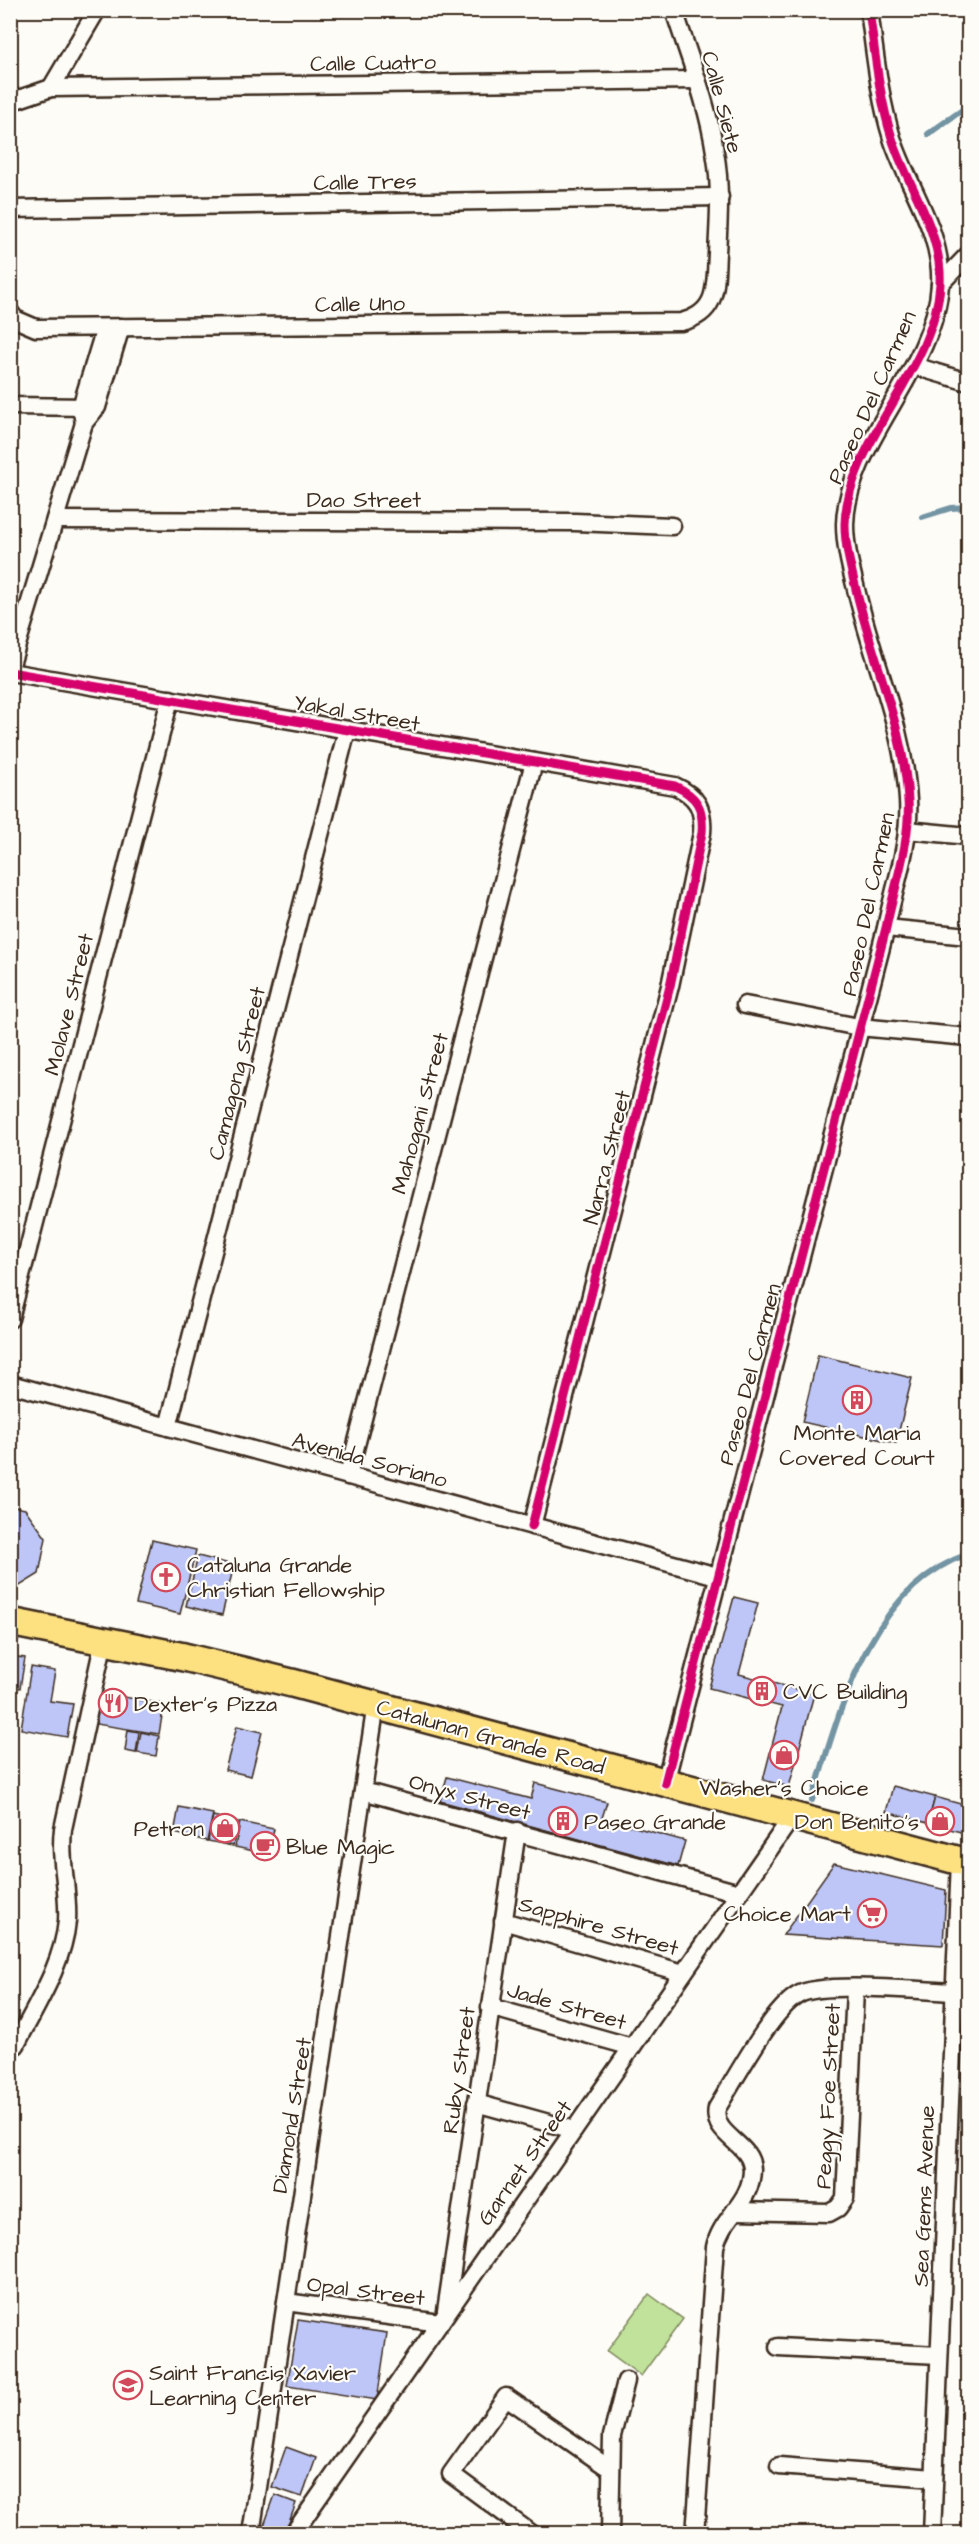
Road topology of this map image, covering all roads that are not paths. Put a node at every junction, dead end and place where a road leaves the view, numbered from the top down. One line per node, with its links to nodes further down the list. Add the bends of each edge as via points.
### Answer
1 (97, 10): 5 (street)
2 (674, 10): 4 (street, Calle Siete)
3 (869, 10): 10 (street, Paseo Del Carmen, via 883,105 937,249)
4 (696, 80): 5 (street, Calle Cuatro); 7 (street, Calle Siete, via 712,131)
5 (51, 88): 6 (street, Calle Cuatro)
6 (10, 102)
7 (720, 197): 8 (street, Calle Tres); 11 (street, Calle Siete, via 715,287)
8 (10, 209)
9 (969, 255): 10 (street)
10 (940, 284): 14 (street, Paseo Del Carmen)
11 (705, 312): 13 (street, Calle Uno, via 681,322)
12 (13, 316): 13 (street, Calle Uno, via 36,328)
13 (113, 328): 17 (street)
14 (914, 366): 15 (street); 25 (street, Paseo Del Carmen, via 868,446 849,497 845,522 846,546 860,609 903,758 909,801)
15 (969, 382)
16 (10, 406): 17 (street)
17 (87, 412): 18 (street)
18 (55, 520): 19 (street, Dao Street, via 575,522); 20 (street)
19 (672, 526)
20 (10, 670): 21 (street, Yakal Street)
21 (170, 699): 22 (street, Yakal Street); 32 (street, Molave Street)
22 (347, 730): 23 (street, Yakal Street); 34 (street, Camagong Street)
23 (534, 762): 24 (street, Yakal Street, via 675,786); 35 (street, Mahogani Street)
24 (694, 797): 36 (street, Narra Street, via 700,805 702,833 670,987)
25 (907, 830): 26 (street); 27 (street, Paseo Del Carmen)
26 (969, 836)
27 (886, 928): 28 (street); 30 (street, Paseo Del Carmen)
28 (969, 936)
29 (745, 1005): 30 (street)
30 (859, 1027): 31 (street); 37 (street, Paseo Del Carmen)
31 (969, 1037)
32 (10, 1320)
33 (10, 1384): 34 (street, Avenida Soriano)
34 (168, 1427): 35 (street, Avenida Soriano)
35 (348, 1476): 36 (street, Avenida Soriano)
36 (532, 1526): 37 (street, Avenida Soriano)
37 (717, 1576): 41 (street, Paseo Del Carmen)
38 (10, 1622): 39 (main road, Catalunan Grande Road)
39 (104, 1640): 40 (main road, Catalunan Grande Road); 52 (street, via 63,1829 60,1852 67,1898 60,1954)
40 (376, 1704): 41 (main road, Catalunan Grande Road); 42 (street, Diamond Street)
41 (665, 1784): 43 (main road, Catalunan Grande Road)
42 (363, 1791): 44 (street, Onyx Street); 57 (street, Diamond Street)
43 (792, 1817): 45 (main road, Catalunan Grande Road); 46 (street, Garnet Street)
44 (517, 1831): 46 (street, Onyx Street); 47 (street, Ruby Street)
45 (964, 1862): 50 (street, Sea Gems Avenue)
46 (739, 1893): 48 (street, Garnet Street)
47 (503, 1921): 48 (street, Sapphire Street); 51 (street, Ruby Street)
48 (683, 1973): 53 (street, Garnet Street)
49 (855, 1990): 50 (street); 56 (street, via 812,1991 788,2002 717,2108 715,2117 720,2127 746,2153 752,2166 750,2184); 56 (street, Peggy Foe Street, via 845,2198 829,2213)
50 (954, 1992): 60 (street, Sea Gems Avenue)
51 (490, 2007): 53 (street, Jade Street); 54 (street, Ruby Street)
52 (16, 2045)
53 (632, 2047): 55 (street, Garnet Street)
54 (476, 2103): 55 (street); 58 (street, Ruby Street)
55 (574, 2130): 58 (street, Garnet Street)
56 (737, 2211): 69 (street, via 724,2222 715,2247)
57 (286, 2302): 58 (street, Opal Street); 65 (street, Diamond Street)
58 (442, 2319): 66 (street, Garnet Street)
59 (778, 2347): 60 (street)
60 (939, 2355): 64 (street, Sea Gems Avenue)
61 (626, 2381): 63 (street, via 615,2419)
62 (779, 2466): 64 (street)
63 (610, 2469): 67 (street, via 506,2397 451,2474); 68 (street)
64 (934, 2478): 70 (street, Sea Gems Avenue)
65 (251, 2534)
66 (293, 2534)
67 (532, 2534)
68 (610, 2534)
69 (694, 2534)
70 (932, 2534)

